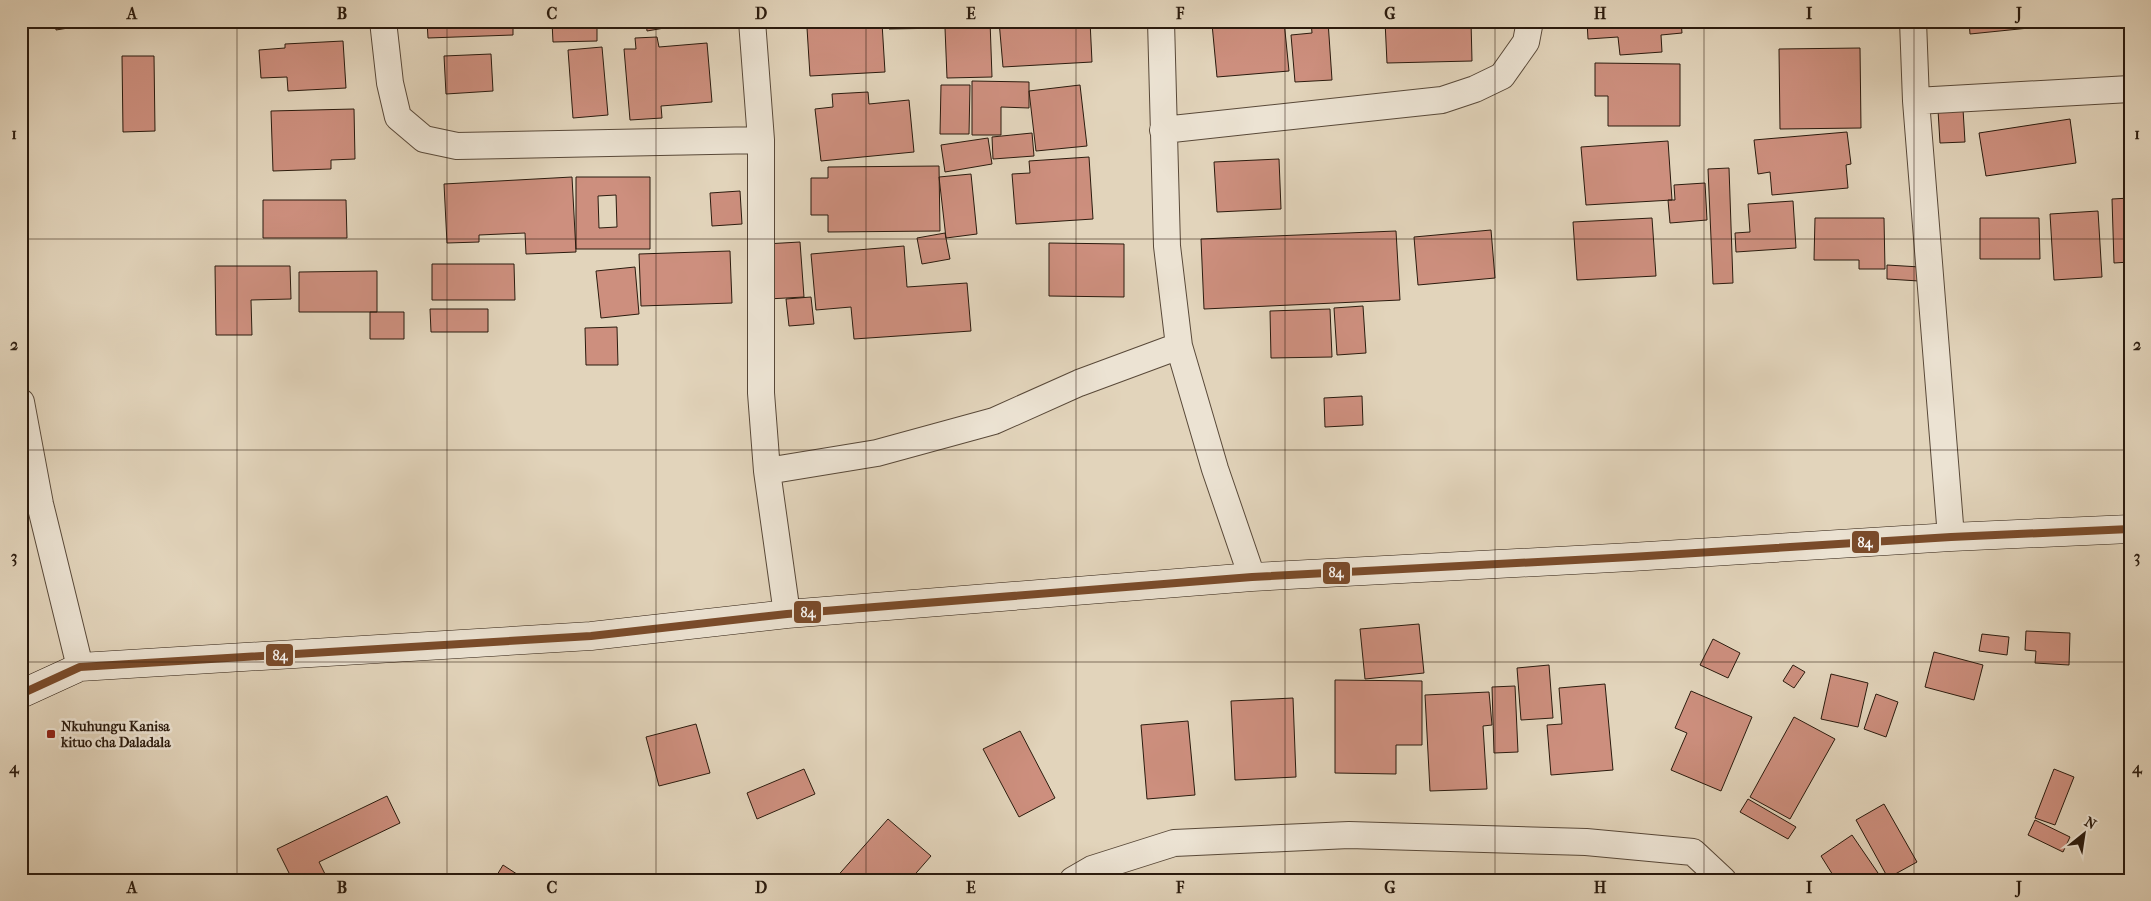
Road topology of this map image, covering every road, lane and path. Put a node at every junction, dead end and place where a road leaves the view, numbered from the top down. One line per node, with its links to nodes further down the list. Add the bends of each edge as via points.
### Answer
1 (384, 21): 9 (street, via 390,83 398,117 424,139 457,146)
2 (752, 21): 9 (street)
3 (1161, 21): 8 (street)
4 (1530, 21): 8 (street, via 1526,42 1502,76 1442,100)
5 (1913, 21): 7 (street)
6 (2130, 89): 7 (street)
7 (1916, 101): 14 (street)
8 (1164, 130): 10 (street, via 1167,246)
9 (761, 140): 12 (street, via 760,393)
10 (1179, 346): 12 (street, via 1079,383 994,421 878,453); 15 (street, via 1214,469)
11 (21, 402): 17 (street, via 40,504)
12 (767, 471): 16 (street)
13 (2130, 529): 14 (street)
14 (1951, 537): 15 (street)
15 (1252, 577): 16 (street)
16 (788, 614): 17 (street, via 591,636)
17 (80, 667): 18 (street)
18 (21, 694)
19 (1073, 880): 20 (street, via 1092,868 1174,843 1349,835 1586,842 1693,852)
20 (1723, 880)

